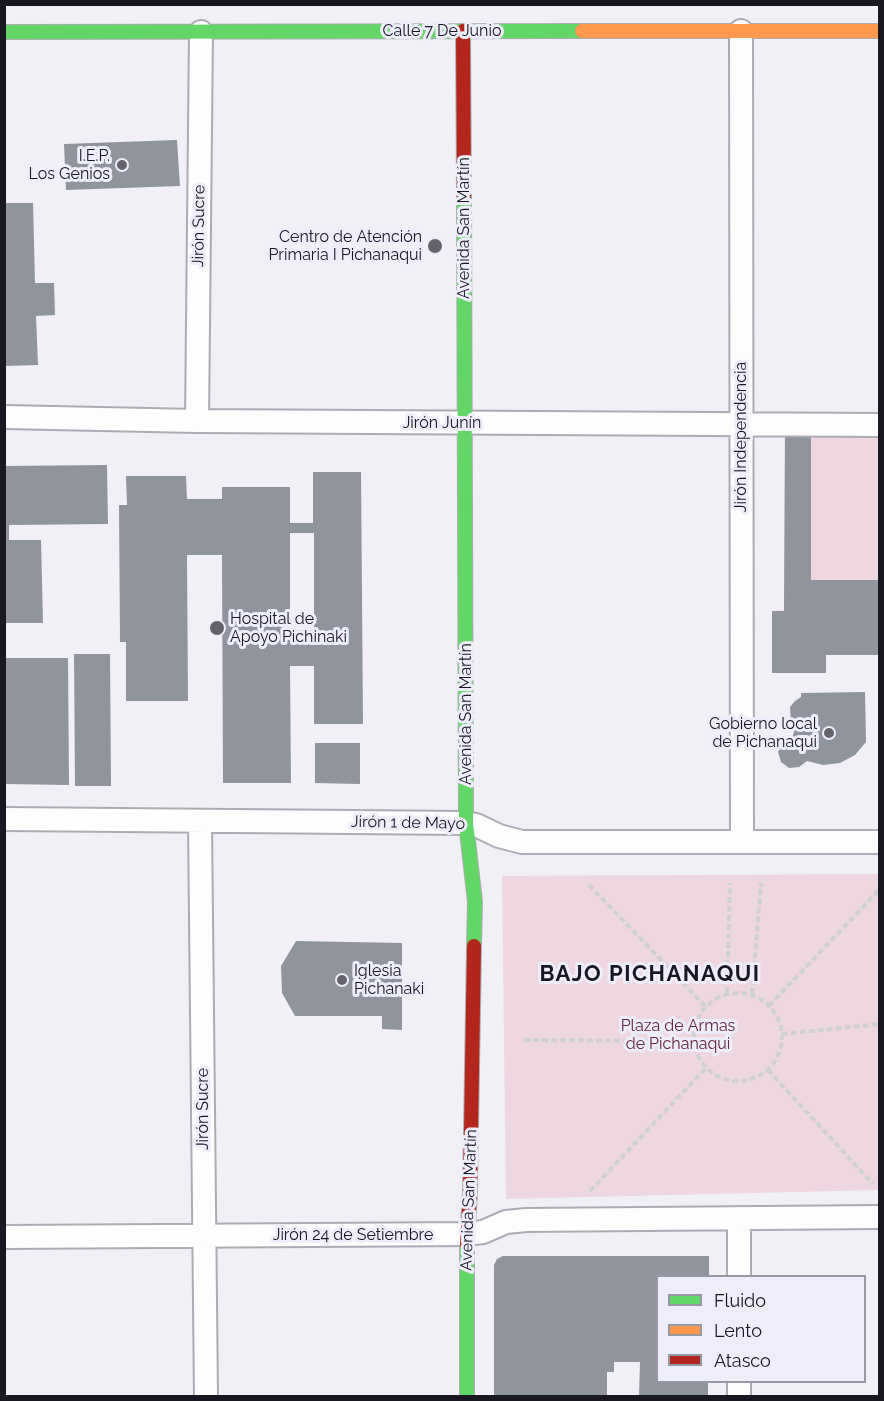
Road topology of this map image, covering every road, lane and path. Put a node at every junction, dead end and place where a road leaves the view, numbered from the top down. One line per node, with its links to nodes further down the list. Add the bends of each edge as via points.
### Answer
1 (463, 31): 2 (street, Calle 7 De Junio); 5 (street, Calle 7 De Junio); 8 (street, Avenida San Martín)
2 (741, 31): 3 (street, Calle 7 De Junio); 9 (street, Jirón Independencia)
3 (879, 31)
4 (4, 32): 5 (street, Calle 7 De Junio)
5 (201, 32): 7 (street, Jirón Sucre)
6 (4, 417): 7 (street, Jirón Junín)
7 (197, 421): 8 (street, Jirón Junín)
8 (465, 423): 9 (street, Jirón Junín); 13 (street, Avenida San Martín)
9 (741, 425): 10 (street, Jirón Junín); 14 (street, Jirón Independencia)
10 (879, 425)
11 (4, 819): 12 (street, Jirón 1 de Mayo)
12 (200, 821): 13 (street, Jirón 1 de Mayo); 35 (street, Jirón Sucre)
13 (466, 822): 14 (street, Jirón 1 de Mayo, via 522,842); 34 (street, Avenida San Martín, via 475,902)
14 (742, 842): 15 (street, Jirón 1 de Mayo)
15 (879, 842)
16 (730, 883): 20 (path)
17 (761, 883): 21 (path)
18 (589, 885): 22 (path)
19 (879, 889): 23 (path)
20 (727, 993): 21 (path); 22 (path)
21 (752, 994): 23 (path)
22 (705, 1006): 27 (path, via 695,1022)
23 (769, 1006): 25 (path, via 780,1021)
24 (879, 1024): 25 (path)
25 (782, 1034): 29 (path, via 779,1054)
26 (524, 1040): 27 (path)
27 (693, 1041): 28 (path)
28 (706, 1068): 29 (path, via 732,1081 744,1081); 31 (path)
29 (768, 1070): 30 (path)
30 (873, 1184)
31 (590, 1191)
32 (879, 1217): 33 (street, Jirón 24 de Setiembre)
33 (739, 1218): 34 (street, Jirón 24 de Setiembre, via 516,1221); 37 (street)
34 (467, 1234): 35 (street, Jirón 24 de Setiembre); 39 (street, Avenida San Martín)
35 (204, 1235): 36 (street, Jirón 24 de Setiembre); 38 (street, Jirón Sucre)
36 (4, 1237)
37 (739, 1275)
38 (206, 1396)
39 (467, 1396)

